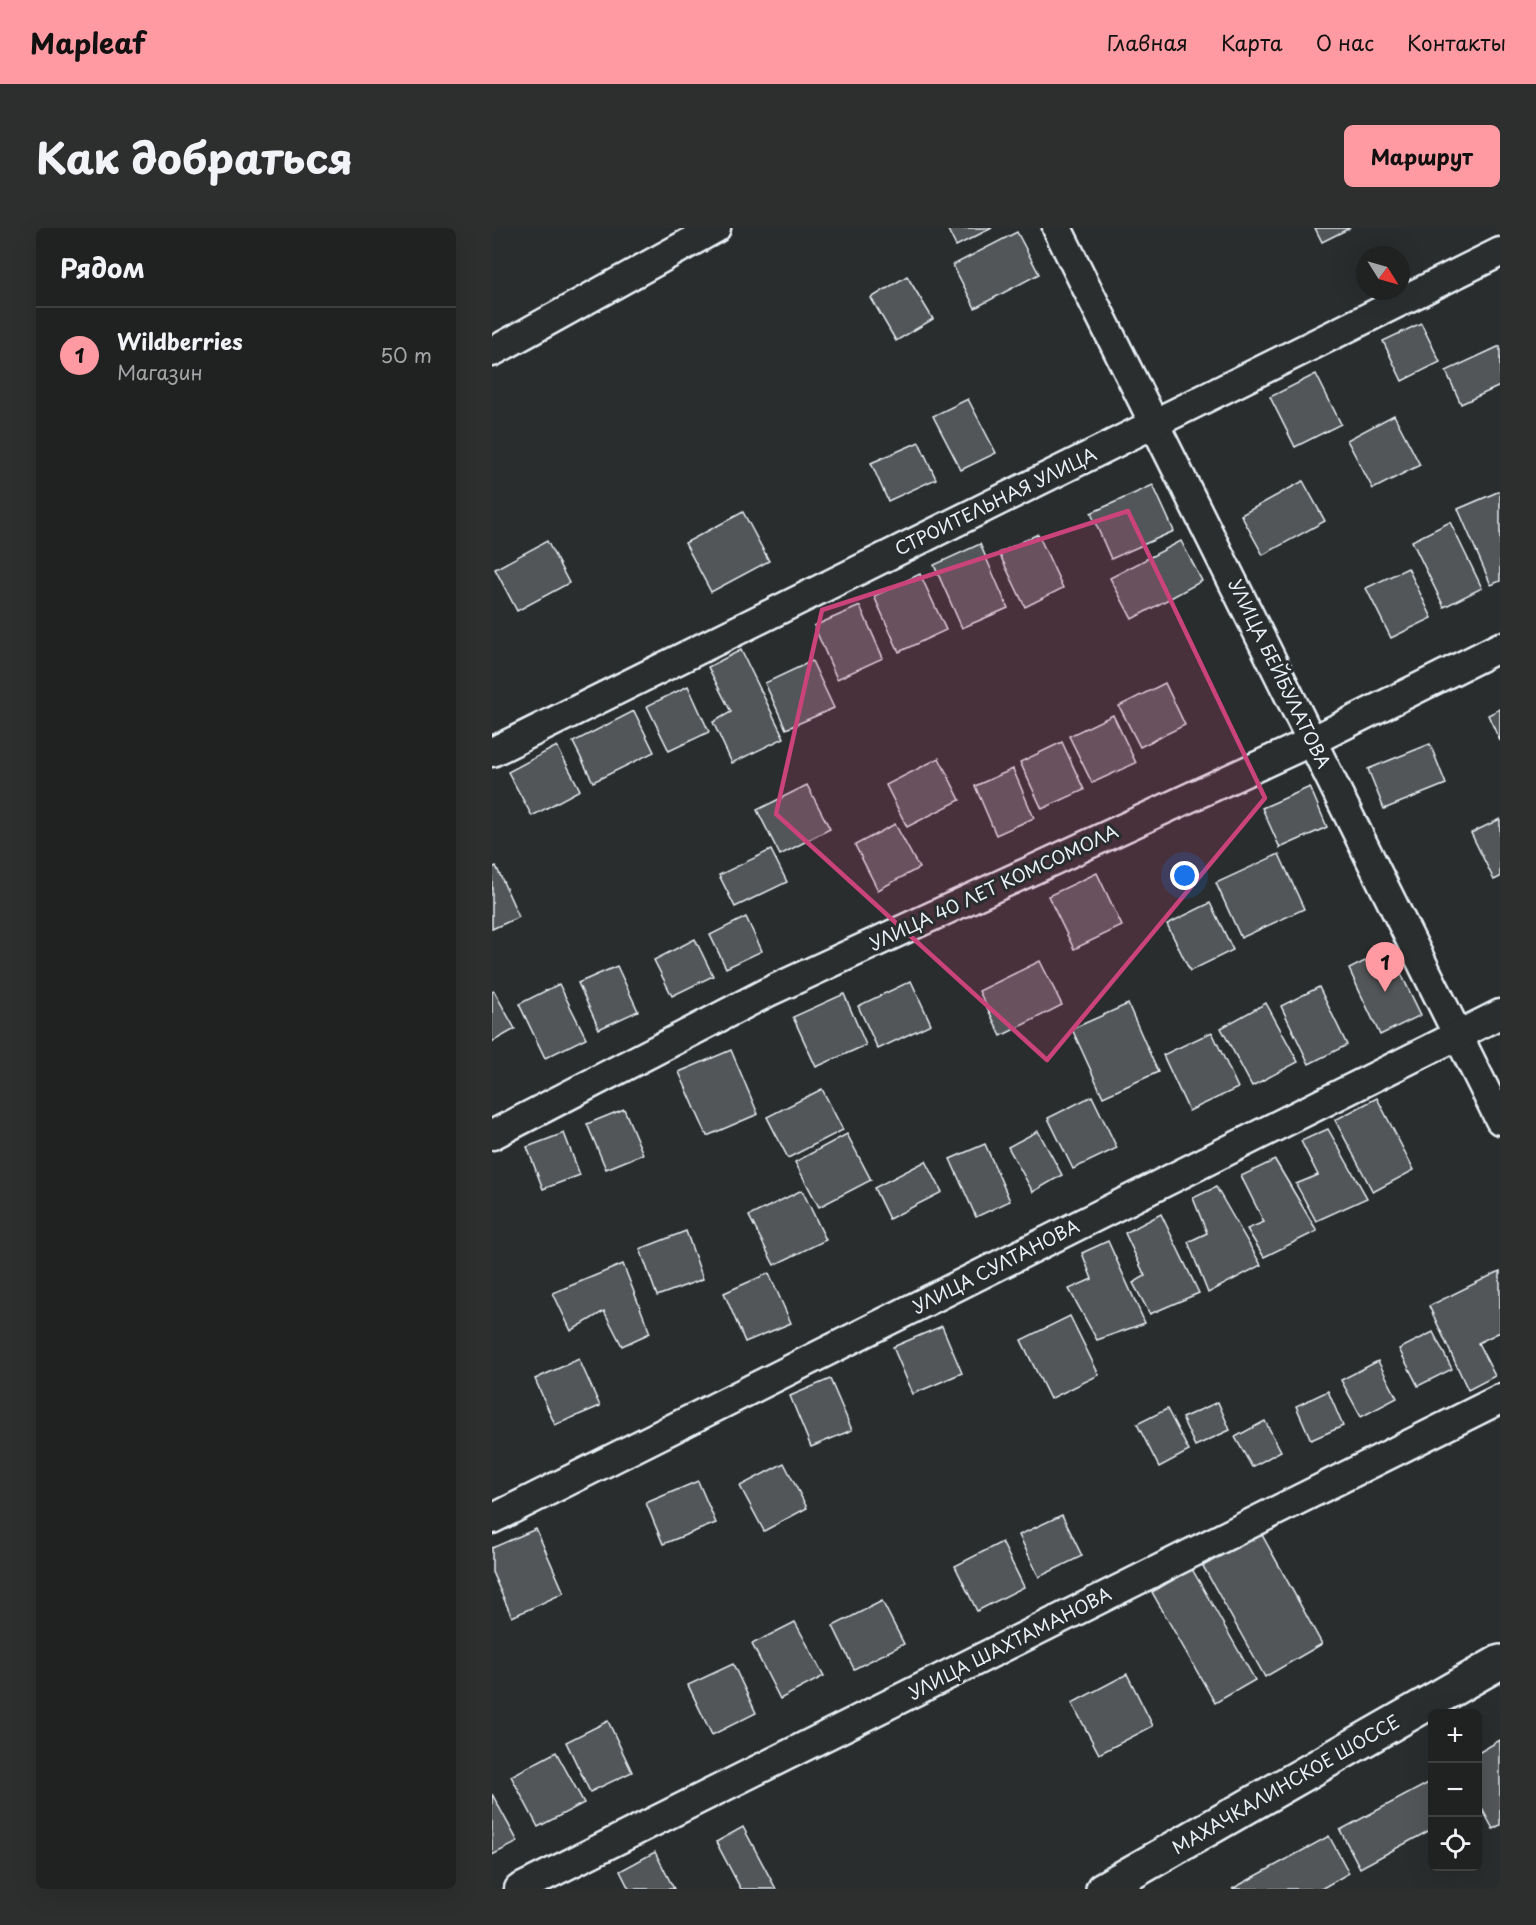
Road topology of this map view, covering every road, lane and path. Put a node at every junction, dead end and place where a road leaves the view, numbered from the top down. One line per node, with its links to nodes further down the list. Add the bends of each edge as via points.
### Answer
1 (716, 228): 4 (street)
2 (1057, 228): 5 (street, УЛИЦА БЕЙБУЛАТОВА)
3 (1500, 252): 5 (street, СТРОИТЕЛЬНАЯ УЛИЦА)
4 (492, 352)
5 (1154, 424): 7 (street, УЛИЦА БЕЙБУЛАТОВА); 8 (street, СТРОИТЕЛЬНАЯ УЛИЦА)
6 (1500, 647): 7 (street, УЛИЦА 40 ЛЕТ КОМСОМОЛА)
7 (1312, 741): 10 (street, УЛИЦА БЕЙБУЛАТОВА); 12 (street, УЛИЦА 40 ЛЕТ КОМСОМОЛА, via 768,992)
8 (492, 752)
9 (1500, 1014): 10 (street, УЛИЦА СУЛТАНОВА)
10 (1458, 1035): 11 (street, УЛИЦА БЕЙБУЛАТОВА); 14 (street, УЛИЦА СУЛТАНОВА)
11 (1500, 1120)
12 (492, 1135)
13 (1500, 1399): 16 (street, УЛИЦА ШАХТАМАНОВА)
14 (492, 1519)
15 (1500, 1662): 17 (highway, МАХАЧКАЛИНСКОЕ ШОССЕ)
16 (519, 1889)
17 (1103, 1889)

